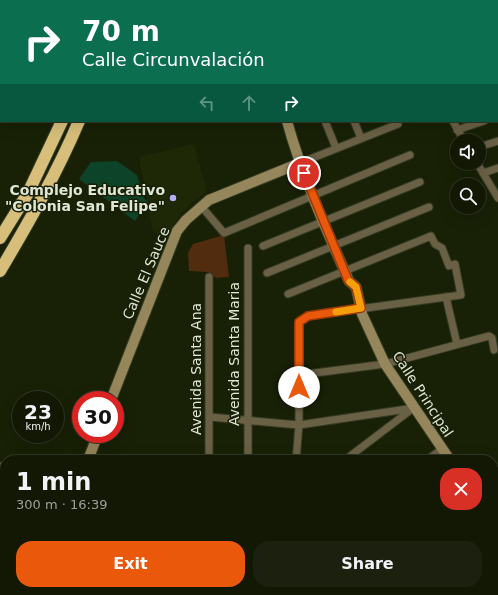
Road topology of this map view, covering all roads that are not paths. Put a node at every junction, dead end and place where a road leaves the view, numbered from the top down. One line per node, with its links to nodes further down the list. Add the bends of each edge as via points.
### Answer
1 (57, 122): 18 (street)
2 (62, 122): 18 (highway)
3 (79, 122): 33 (highway, via 63,158)
4 (288, 122): 19 (street, Calle Principal)
5 (324, 122): 16 (street)
6 (354, 122): 13 (street)
7 (453, 122): 11 (street)
8 (481, 122): 11 (street)
9 (398, 124): 10 (street, Calle El Sauce)
10 (384, 125): 13 (street, Calle El Sauce)
11 (457, 130): 12 (street)
12 (460, 134)
13 (361, 138): 16 (street, Calle El Sauce)
14 (498, 141): 15 (street)
15 (486, 145)
16 (336, 148): 19 (street, Calle El Sauce)
17 (410, 155): 24 (street)
18 (46, 156): 29 (highway, via 28,193)
19 (300, 163): 24 (street, Calle Principal); 26 (street, Calle El Sauce, via 213,198)
20 (498, 168): 22 (street)
21 (482, 170): 22 (street)
22 (483, 173): 25 (street)
23 (420, 182): 28 (street)
24 (313, 194): 26 (street, via 224,233); 28 (street, Calle Principal)
25 (498, 197)
26 (201, 206): 44 (street, Calle El Sauce, via 177,231 170,245)
27 (429, 207): 31 (street)
28 (323, 221): 30 (street); 31 (street, Calle Principal)
29 (0, 238)
30 (263, 246)
31 (334, 246): 34 (street, Calle Principal); 35 (street)
32 (248, 248): 47 (street, Avenida Santa Maria)
33 (2, 266)
34 (344, 271): 37 (street); 38 (street, via 431,236 435,244 442,248 449,266 455,264 461,294); 39 (street, Calle Principal, via 356,287)
35 (267, 273)
36 (209, 277): 46 (street, Avenida Santa Ana)
37 (288, 294)
38 (446, 297): 39 (street); 40 (street)
39 (361, 308): 42 (street, Calle Principal); 43 (street, via 308,316 299,322)
40 (457, 344): 41 (street, via 489,336 492,338); 42 (street)
41 (494, 350)
42 (384, 364): 43 (street); 45 (street, Calle Principal)
43 (299, 375): 48 (street)
44 (114, 391)
45 (414, 408): 48 (street); 50 (street, Calle Principal); 55 (street)
46 (210, 416): 47 (street); 52 (street, Avenida Santa Ana)
47 (248, 420): 48 (street); 53 (street, Avenida Santa Maria)
48 (299, 425): 54 (street)
49 (95, 443): 51 (street)
50 (442, 449): 56 (street); 57 (street, Calle Principal)
51 (90, 455)
52 (209, 455)
53 (248, 455)
54 (296, 455)
55 (353, 455)
56 (434, 455)
57 (446, 455)

